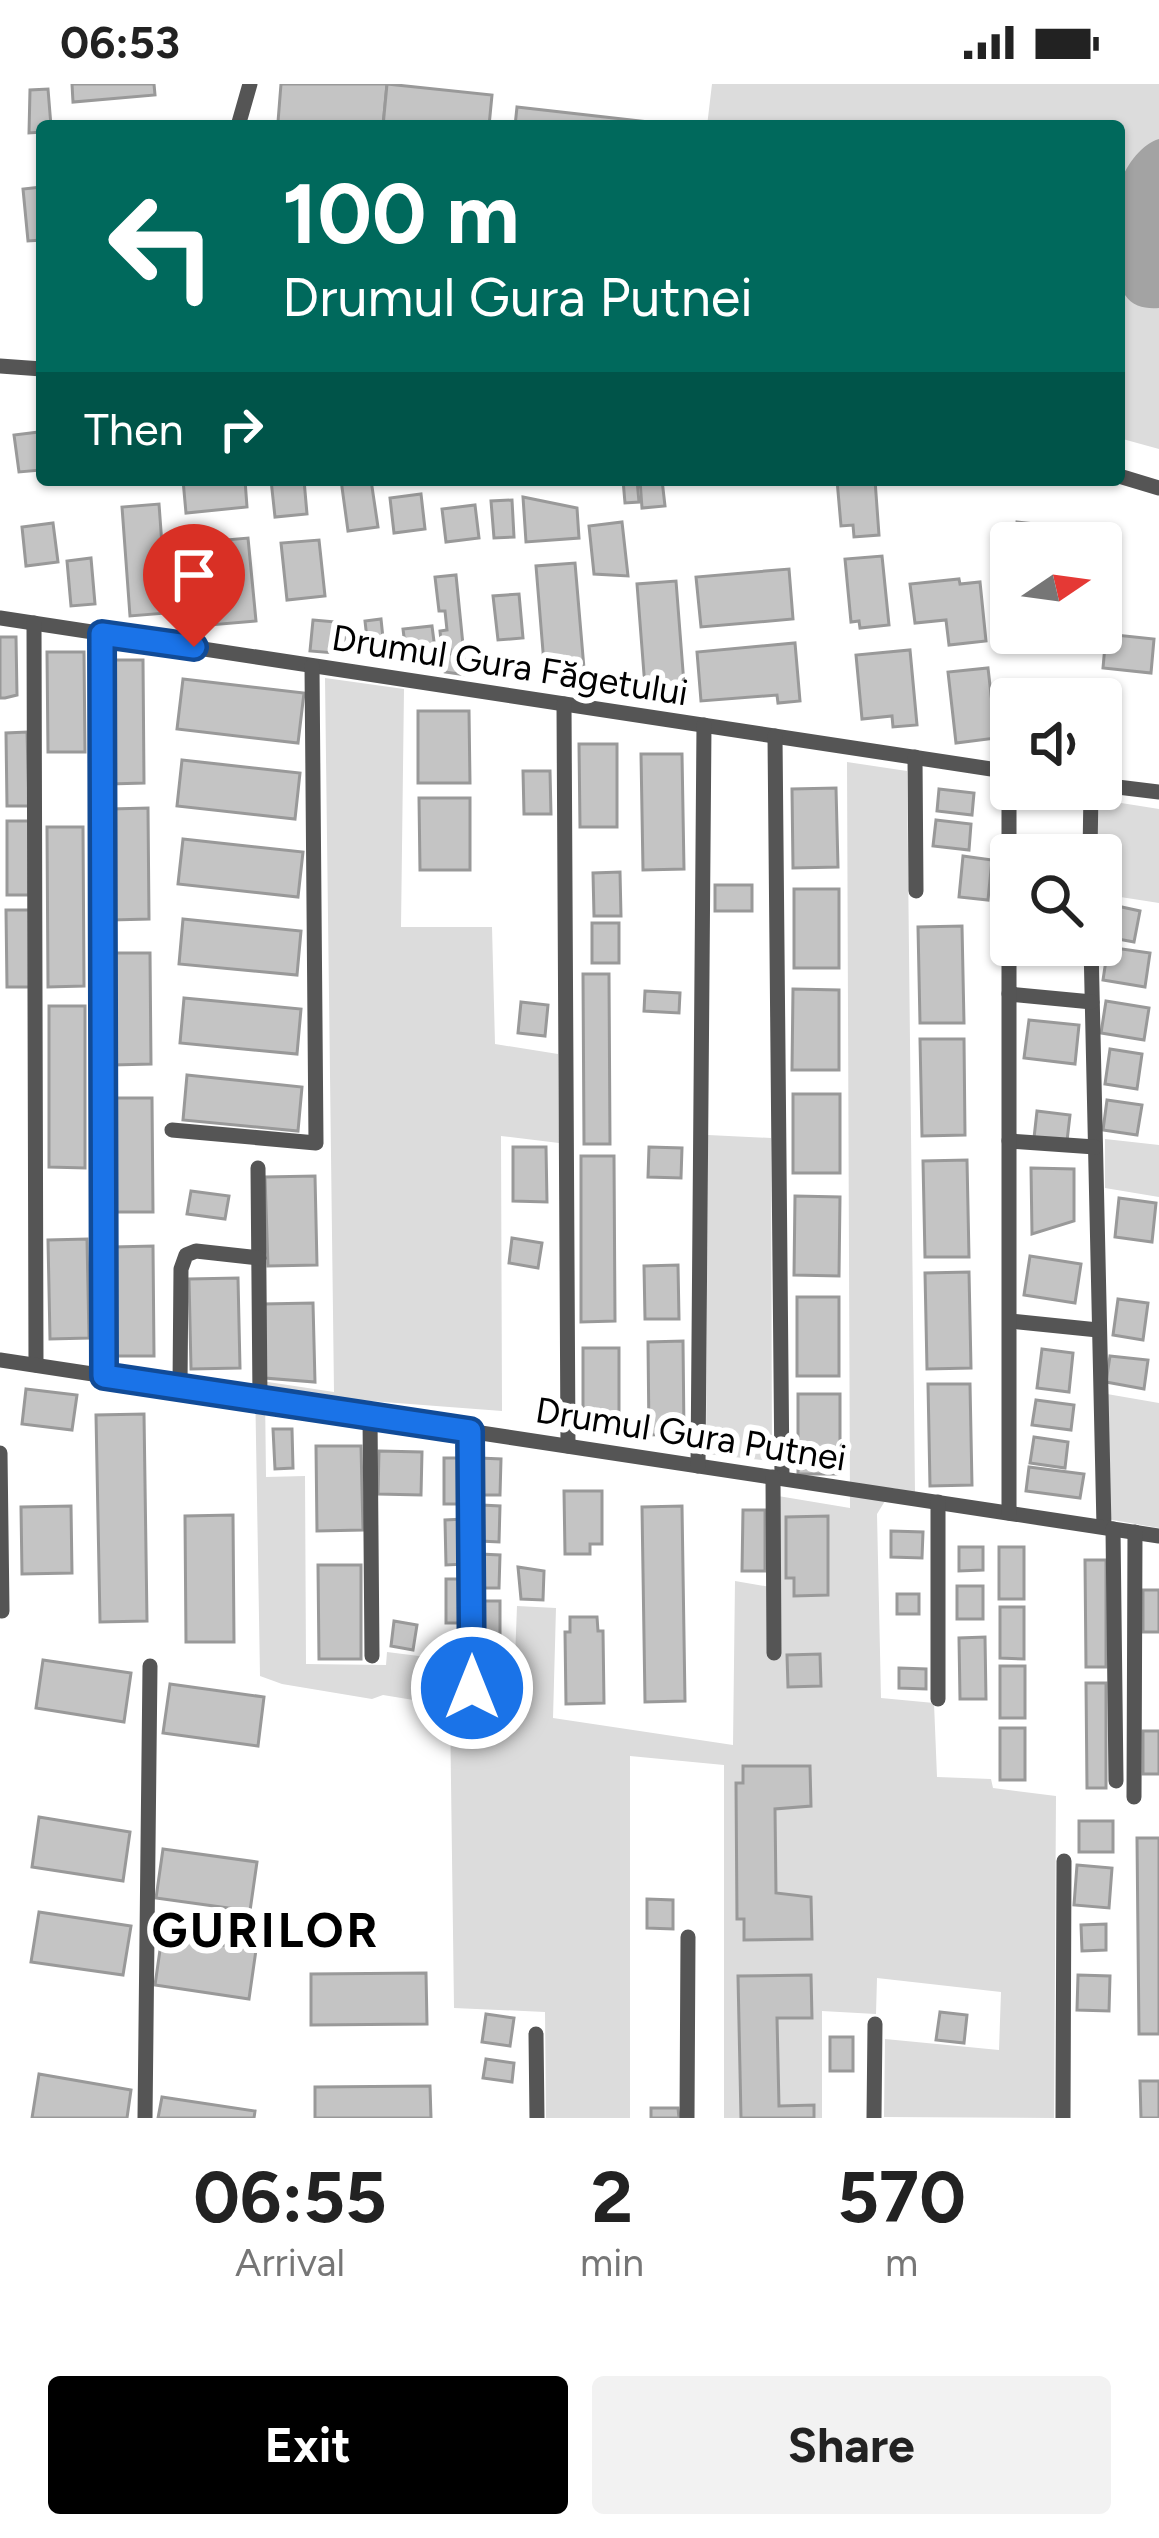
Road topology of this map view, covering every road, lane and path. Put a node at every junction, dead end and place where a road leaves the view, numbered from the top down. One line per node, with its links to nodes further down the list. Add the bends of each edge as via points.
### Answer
1 (250, 84): 2 (street)
2 (240, 120)
3 (0, 366): 4 (street)
4 (36, 369)
5 (1125, 478): 6 (street)
6 (1159, 488)
7 (0, 618): 8 (street, Drumul Gura Făgetului)
8 (34, 623): 9 (street, Drumul Gura Făgetului); 31 (street)
9 (102, 634): 10 (street, Drumul Gura Făgetului); 32 (street)
10 (312, 665): 11 (street, Drumul Gura Făgetului); 23 (street, via 316,1143)
11 (565, 704): 12 (street, Drumul Gura Făgetului); 37 (street)
12 (704, 725): 13 (street, Drumul Gura Făgetului); 39 (street)
13 (775, 736): 14 (street, Drumul Gura Făgetului); 40 (street)
14 (915, 757): 15 (street, Drumul Gura Făgetului); 19 (street)
15 (990, 769)
16 (1122, 788): 17 (street)
17 (1159, 792)
18 (1010, 810): 21 (street)
19 (916, 891)
20 (1091, 966): 22 (street)
21 (1010, 994): 22 (street); 24 (street)
22 (1092, 1002): 25 (street)
23 (172, 1130)
24 (1010, 1141): 25 (street); 28 (street)
25 (1095, 1147): 29 (street)
26 (258, 1168): 27 (street)
27 (259, 1258): 33 (street, via 186,1255); 34 (street)
28 (1010, 1321): 29 (street); 42 (street)
29 (1098, 1330): 43 (street)
30 (0, 1360): 31 (street, Drumul Gura Putnei)
31 (36, 1365): 32 (street, Drumul Gura Putnei)
32 (104, 1376): 33 (street, Drumul Gura Putnei)
33 (180, 1388): 34 (street, Drumul Gura Putnei)
34 (260, 1399): 35 (street, Drumul Gura Putnei)
35 (370, 1416): 36 (street, Drumul Gura Putnei); 48 (street)
36 (470, 1431): 37 (street, Drumul Gura Putnei); 50 (street)
37 (568, 1446): 39 (street, Drumul Gura Putnei)
38 (0, 1453): 46 (street)
39 (698, 1466): 40 (street, Drumul Gura Putnei)
40 (777, 1478): 41 (street, Drumul Gura Putnei); 47 (street)
41 (938, 1502): 42 (street, Drumul Gura Putnei); 51 (street)
42 (1010, 1513): 43 (street, Drumul Gura Putnei)
43 (1109, 1528): 44 (street, Drumul Gura Putnei); 52 (street)
44 (1135, 1532): 45 (street, Drumul Gura Putnei); 53 (street)
45 (1159, 1536)
46 (2, 1611)
47 (774, 1653)
48 (372, 1656)
49 (150, 1666): 58 (street)
50 (472, 1688)
51 (938, 1699)
52 (1116, 1781)
53 (1135, 1797)
54 (1064, 1862): 62 (street)
55 (688, 1937): 60 (street)
56 (875, 2024): 61 (street)
57 (536, 2034): 59 (street)
58 (145, 2118)
59 (537, 2118)
60 (687, 2118)
61 (874, 2118)
62 (1063, 2118)

